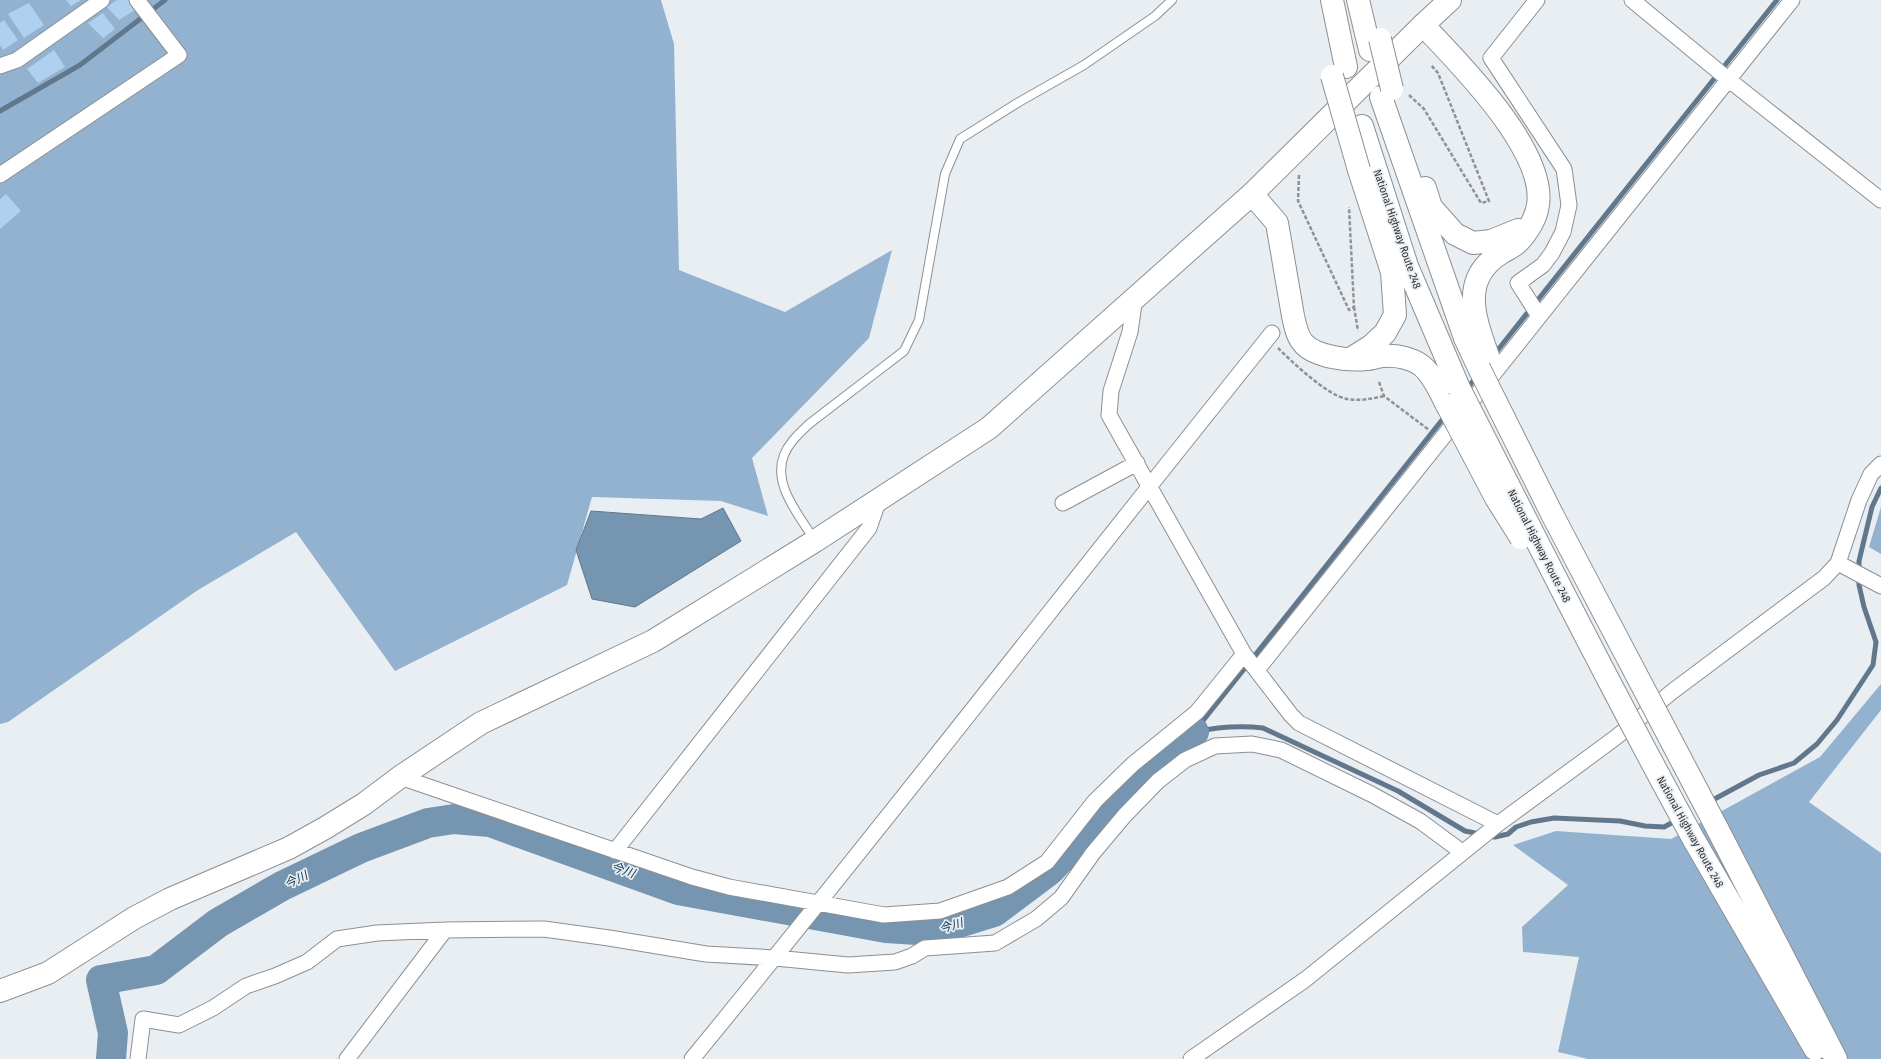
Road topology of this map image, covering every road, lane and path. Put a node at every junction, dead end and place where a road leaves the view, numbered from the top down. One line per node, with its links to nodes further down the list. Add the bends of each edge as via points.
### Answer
1 (102, 0): 14 (street, via 17,60)
2 (1172, 0): 40 (lane, via 1155,16 1084,65 960,139 945,174 919,320 904,351 809,424 795,437 784,455 783,487)
3 (1332, 0): 15 (main road, via 1340,39)
4 (1358, 0): 12 (main road)
5 (1369, 0): 12 (main road)
6 (1450, 0): 11 (main road)
7 (1537, 0): 26 (street, via 1491,58 1564,169 1569,205 1563,232 1542,265 1518,283)
8 (1632, 0): 16 (street)
9 (1792, 0): 16 (street)
10 (139, 3): 19 (street, via 179,55)
11 (1423, 25): 20 (main road); 23 (main road, via 1472,76 1518,139 1536,175 1537,210)
12 (1375, 44): 17 (main road)
13 (1431, 65): 17 (path, via 1438,73 1489,201 1482,203 1424,109)
14 (0, 66)
15 (1339, 72): 29 (main road, bridge, via 1360,170 1392,272 1395,315 1385,333 1372,346); 33 (main road, National Highway Route 248, via 1362,126)
16 (1728, 80): 21 (street); 26 (street)
17 (1392, 92): 23 (main road, via 1431,207 1455,234 1473,243 1491,241); 30 (main road, via 1464,338)
18 (1299, 170): 25 (path, via 1298,201 1349,310)
19 (0, 175)
20 (1252, 194): 24 (main road); 29 (main road, via 1277,223 1296,331 1304,344 1321,354)
21 (1881, 200)
22 (1349, 201): 25 (path)
23 (1530, 225): 30 (main road, via 1516,244 1484,266 1476,285 1474,318)
24 (1135, 297): 35 (street, via 1130,332 1111,391 1109,415); 38 (main road, via 989,428)
25 (1354, 307): 27 (path)
26 (1539, 316): 44 (street)
27 (1358, 331)
28 (1272, 333): 32 (path, via 1276,347 1316,382 1345,399 1364,400); 37 (street)
29 (1351, 359): 33 (main road, via 1405,357 1422,366 1435,384)
30 (1483, 362): 58 (main road, bridge, via 1498,408)
31 (1379, 382): 32 (path)
32 (1384, 396): 34 (path)
33 (1452, 396): 57 (main road, National Highway Route 248, bridge, via 1496,498 1608,676 1694,840)
34 (1426, 428)
35 (1137, 463): 37 (street); 39 (street)
36 (1881, 464): 41 (street, via 1871,474 1858,500)
37 (1150, 485): 43 (street); 49 (street)
38 (878, 502): 40 (main road); 47 (street, via 869,528)
39 (1063, 503)
40 (815, 542): 45 (main road, via 653,641 481,723)
41 (1843, 566): 42 (street); 46 (street)
42 (1876, 583)
43 (1244, 654): 44 (street); 49 (street, via 1197,712 1133,764 1095,801 1047,862 1008,887 940,911 884,915)
44 (1257, 670): 46 (street, via 1299,723)
45 (400, 777): 47 (street); 52 (main road, via 364,804 319,832 289,848 170,899 134,918 48,973)
46 (1498, 824): 48 (street)
47 (615, 851): 49 (street, via 729,887)
48 (1462, 852): 51 (street, via 1420,821 1281,750 1252,744 1215,746 1185,760 1158,781 1093,853 1061,898 1036,919 995,943 924,948 895,962 848,965); 56 (street, via 1306,979)
49 (818, 904): 51 (street)
50 (445, 930): 51 (street, via 544,929 706,954); 53 (street, via 377,933 337,939 307,962 246,986 213,1008 179,1025 143,1019); 54 (street)
51 (775, 958): 55 (street)
52 (0, 991)
53 (138, 1059)
54 (347, 1059)
55 (692, 1059)
56 (1191, 1059)
57 (1821, 1059)
58 (1836, 1059)

